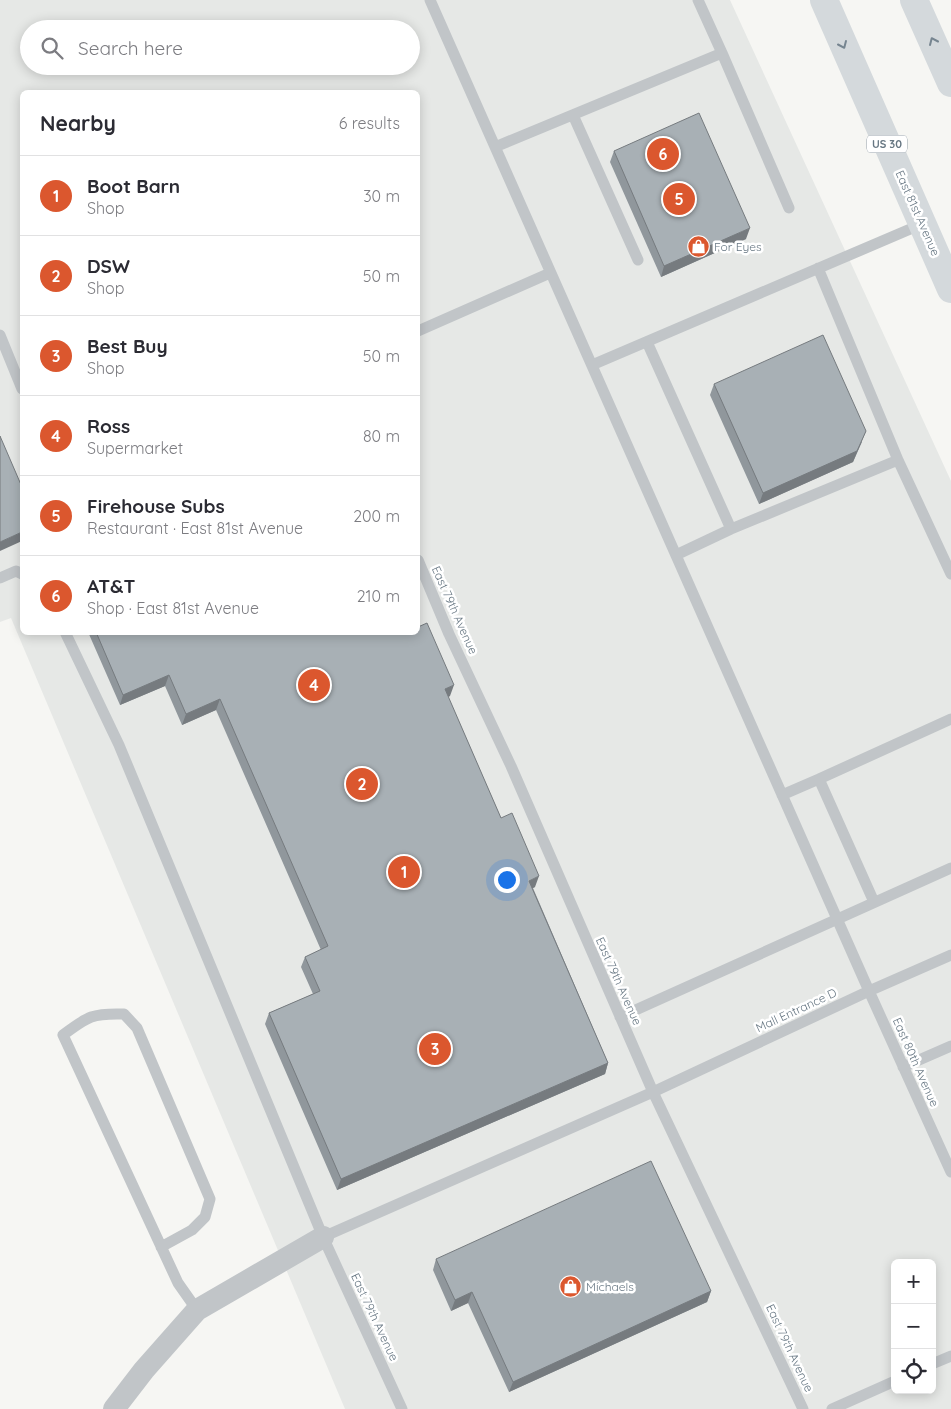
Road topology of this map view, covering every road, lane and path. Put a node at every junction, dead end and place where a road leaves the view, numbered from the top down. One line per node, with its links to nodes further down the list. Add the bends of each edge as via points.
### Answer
1 (430, 0): 8 (lane, East 80th Avenue)
2 (698, 0): 5 (lane)
3 (824, 0): 10 (highway, East 81st Avenue / US 30, one-way to 10)
4 (914, 0): 6 (highway, one-way to 4)
5 (722, 53): 7 (lane); 9 (lane)
6 (951, 83)
7 (573, 115): 8 (lane); 11 (lane)
8 (495, 147): 13 (lane, East 80th Avenue)
9 (790, 208)
10 (922, 224): 12 (lane); 14 (highway, East 81st Avenue / US 30)
11 (638, 260)
12 (818, 268): 17 (lane); 20 (lane)
13 (550, 273): 15 (lane); 18 (lane, East 80th Avenue)
14 (951, 289)
15 (420, 330)
16 (0, 335): 19 (lane)
17 (646, 342): 18 (lane); 21 (lane)
18 (592, 365): 22 (lane, East 80th Avenue)
19 (20, 384)
20 (898, 460): 21 (lane); 25 (lane)
21 (731, 529): 22 (lane)
22 (676, 554): 30 (lane, East 80th Avenue)
23 (420, 565): 36 (lane, East 79th Avenue)
24 (20, 573): 26 (lane)
25 (951, 574)
26 (0, 578)
27 (67, 635): 41 (lane, East 79th Avenue, via 119,745)
28 (951, 719): 29 (lane)
29 (819, 779): 30 (lane); 32 (lane)
30 (782, 795): 33 (lane, East 80th Avenue)
31 (951, 868): 32 (lane)
32 (874, 902): 33 (lane)
33 (837, 918): 35 (lane, East 80th Avenue); 36 (lane)
34 (951, 955): 35 (lane, Mall Entrance D)
35 (869, 991): 38 (lane, East 80th Avenue); 39 (lane, Mall Entrance D)
36 (620, 1017): 39 (lane, East 79th Avenue)
37 (951, 1046): 38 (lane)
38 (904, 1067): 40 (lane, East 80th Avenue)
39 (653, 1092): 41 (lane, Mall Entrance D); 49 (lane, East 79th Avenue)
40 (951, 1172)
41 (323, 1237): 43 (street); 48 (lane, East 79th Avenue)
42 (161, 1247): 42 (lane, via 63,1035 81,1021 101,1014 124,1014 137,1028 210,1199 205,1217 192,1230); 43 (lane, via 178,1283)
43 (197, 1310): 47 (street)
44 (951, 1356): 45 (lane)
45 (936, 1362)
46 (891, 1383): 50 (lane)
47 (114, 1409)
48 (402, 1409)
49 (803, 1409)
50 (832, 1409)

